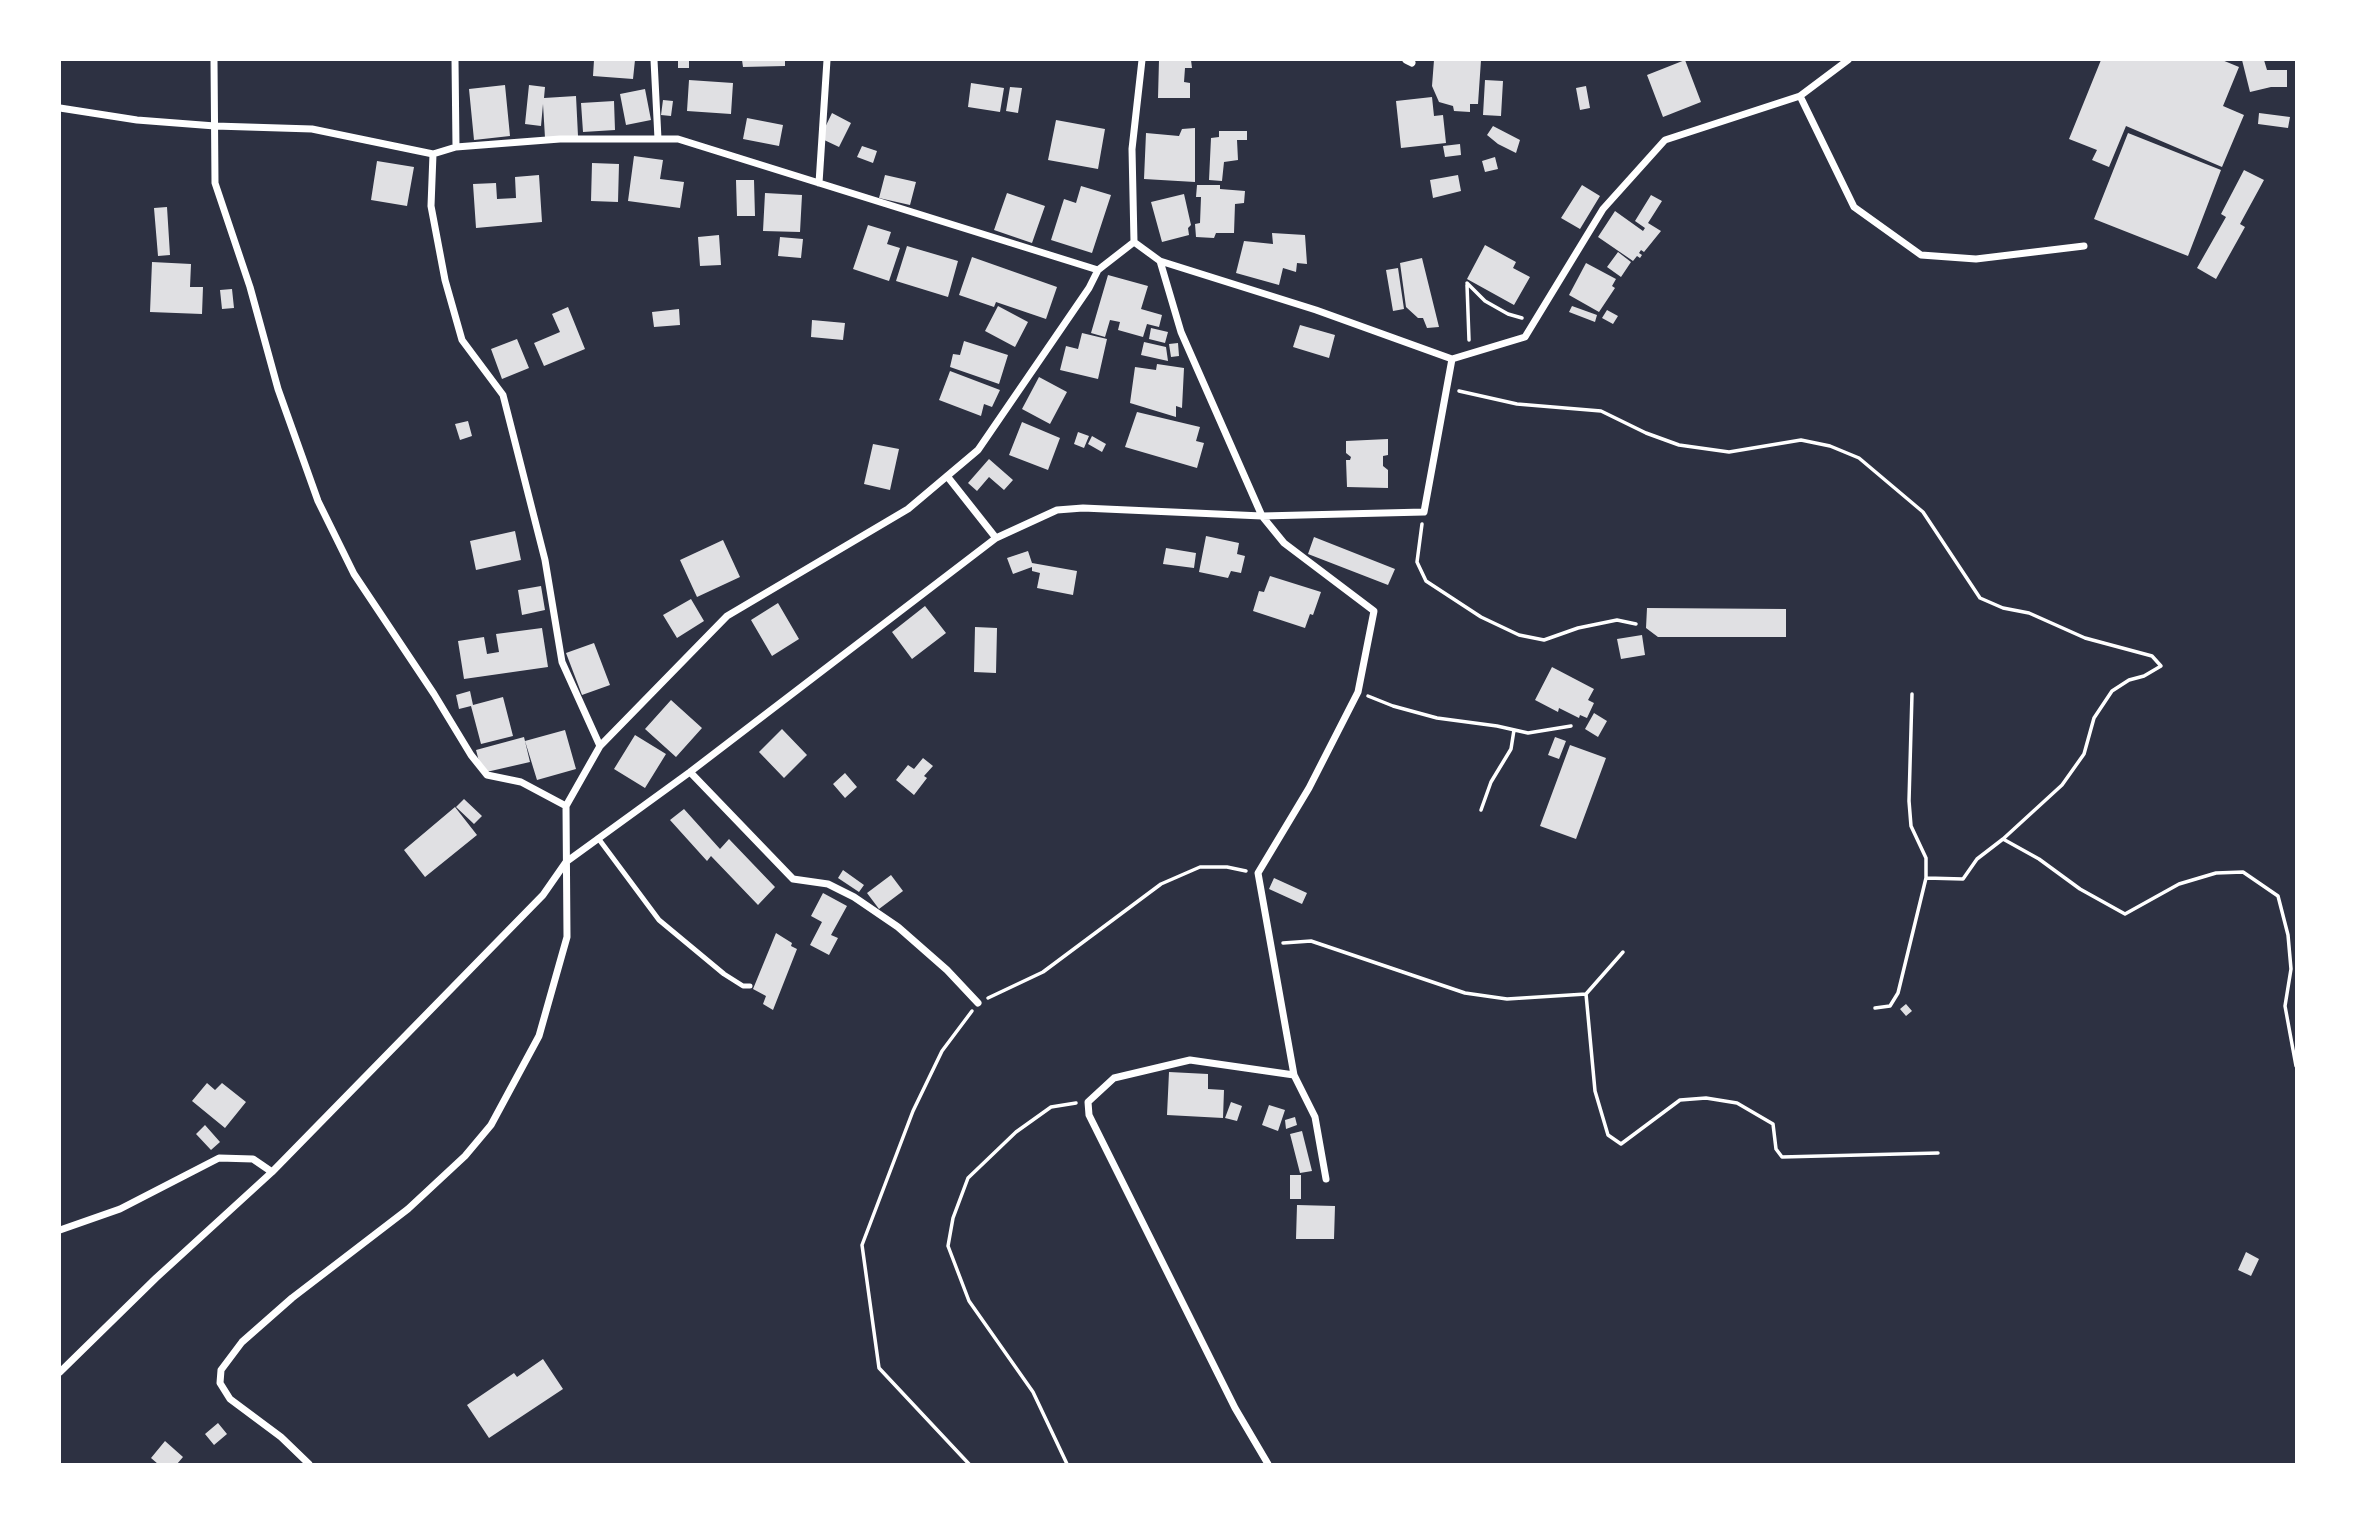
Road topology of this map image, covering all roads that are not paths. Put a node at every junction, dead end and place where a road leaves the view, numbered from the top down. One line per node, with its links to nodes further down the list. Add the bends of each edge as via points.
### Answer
1 (214, 60): 9 (street)
2 (455, 60): 11 (street)
3 (654, 60): 10 (street)
4 (827, 60): 13 (street)
5 (1142, 60): 14 (street, via 1132,149)
6 (1848, 60): 7 (street)
7 (1800, 96): 15 (street, via 1854,207 1921,255 1976,259); 18 (street, via 1665,140 1603,209 1525,337)
8 (60, 108): 9 (street)
9 (215, 126): 12 (street, via 312,129); 24 (street, via 215,183 278,389 318,501 354,574 487,775 521,782)
10 (658, 139): 11 (street, via 560,139); 13 (street, via 678,139)
11 (456, 147): 12 (street)
12 (433, 155): 22 (street, via 431,206 445,280 463,340 503,395 545,560 562,662)
13 (819, 183): 17 (street)
14 (1133, 242): 16 (street); 17 (street)
15 (2084, 246)
16 (1160, 261): 18 (street); 20 (street, via 1181,332)
17 (1098, 270): 19 (street, via 978,450)
18 (1452, 359): 20 (street, via 1424,512)
19 (947, 476): 21 (street); 22 (street, via 908,509 727,616)
20 (1262, 516): 21 (street, via 1057,510); 29 (street, via 1284,543 1374,611 1358,692 1309,788 1258,873)
21 (996, 538): 23 (street)
22 (600, 746): 24 (street)
23 (690, 772): 25 (street); 28 (street, via 793,879 828,884 854,897 908,936)
24 (566, 806): 26 (street)
25 (598, 838): 26 (street); 27 (lane, via 659,920 724,974)
26 (566, 862): 30 (street, via 543,895); 34 (street, via 567,937 540,1036 491,1125 408,1209 292,1298 242,1342 220,1370 220,1383 230,1399 282,1437)
27 (750, 986)
28 (978, 1003)
29 (1294, 1076): 31 (street, via 1315,1117); 35 (street, via 1190,1060 1114,1078 1088,1101 1089,1115)
30 (272, 1172): 32 (street, via 253,1159 219,1158 120,1209); 33 (street)
31 (1326, 1179)
32 (60, 1230)
33 (60, 1372)
34 (310, 1465)
35 (1268, 1465)

